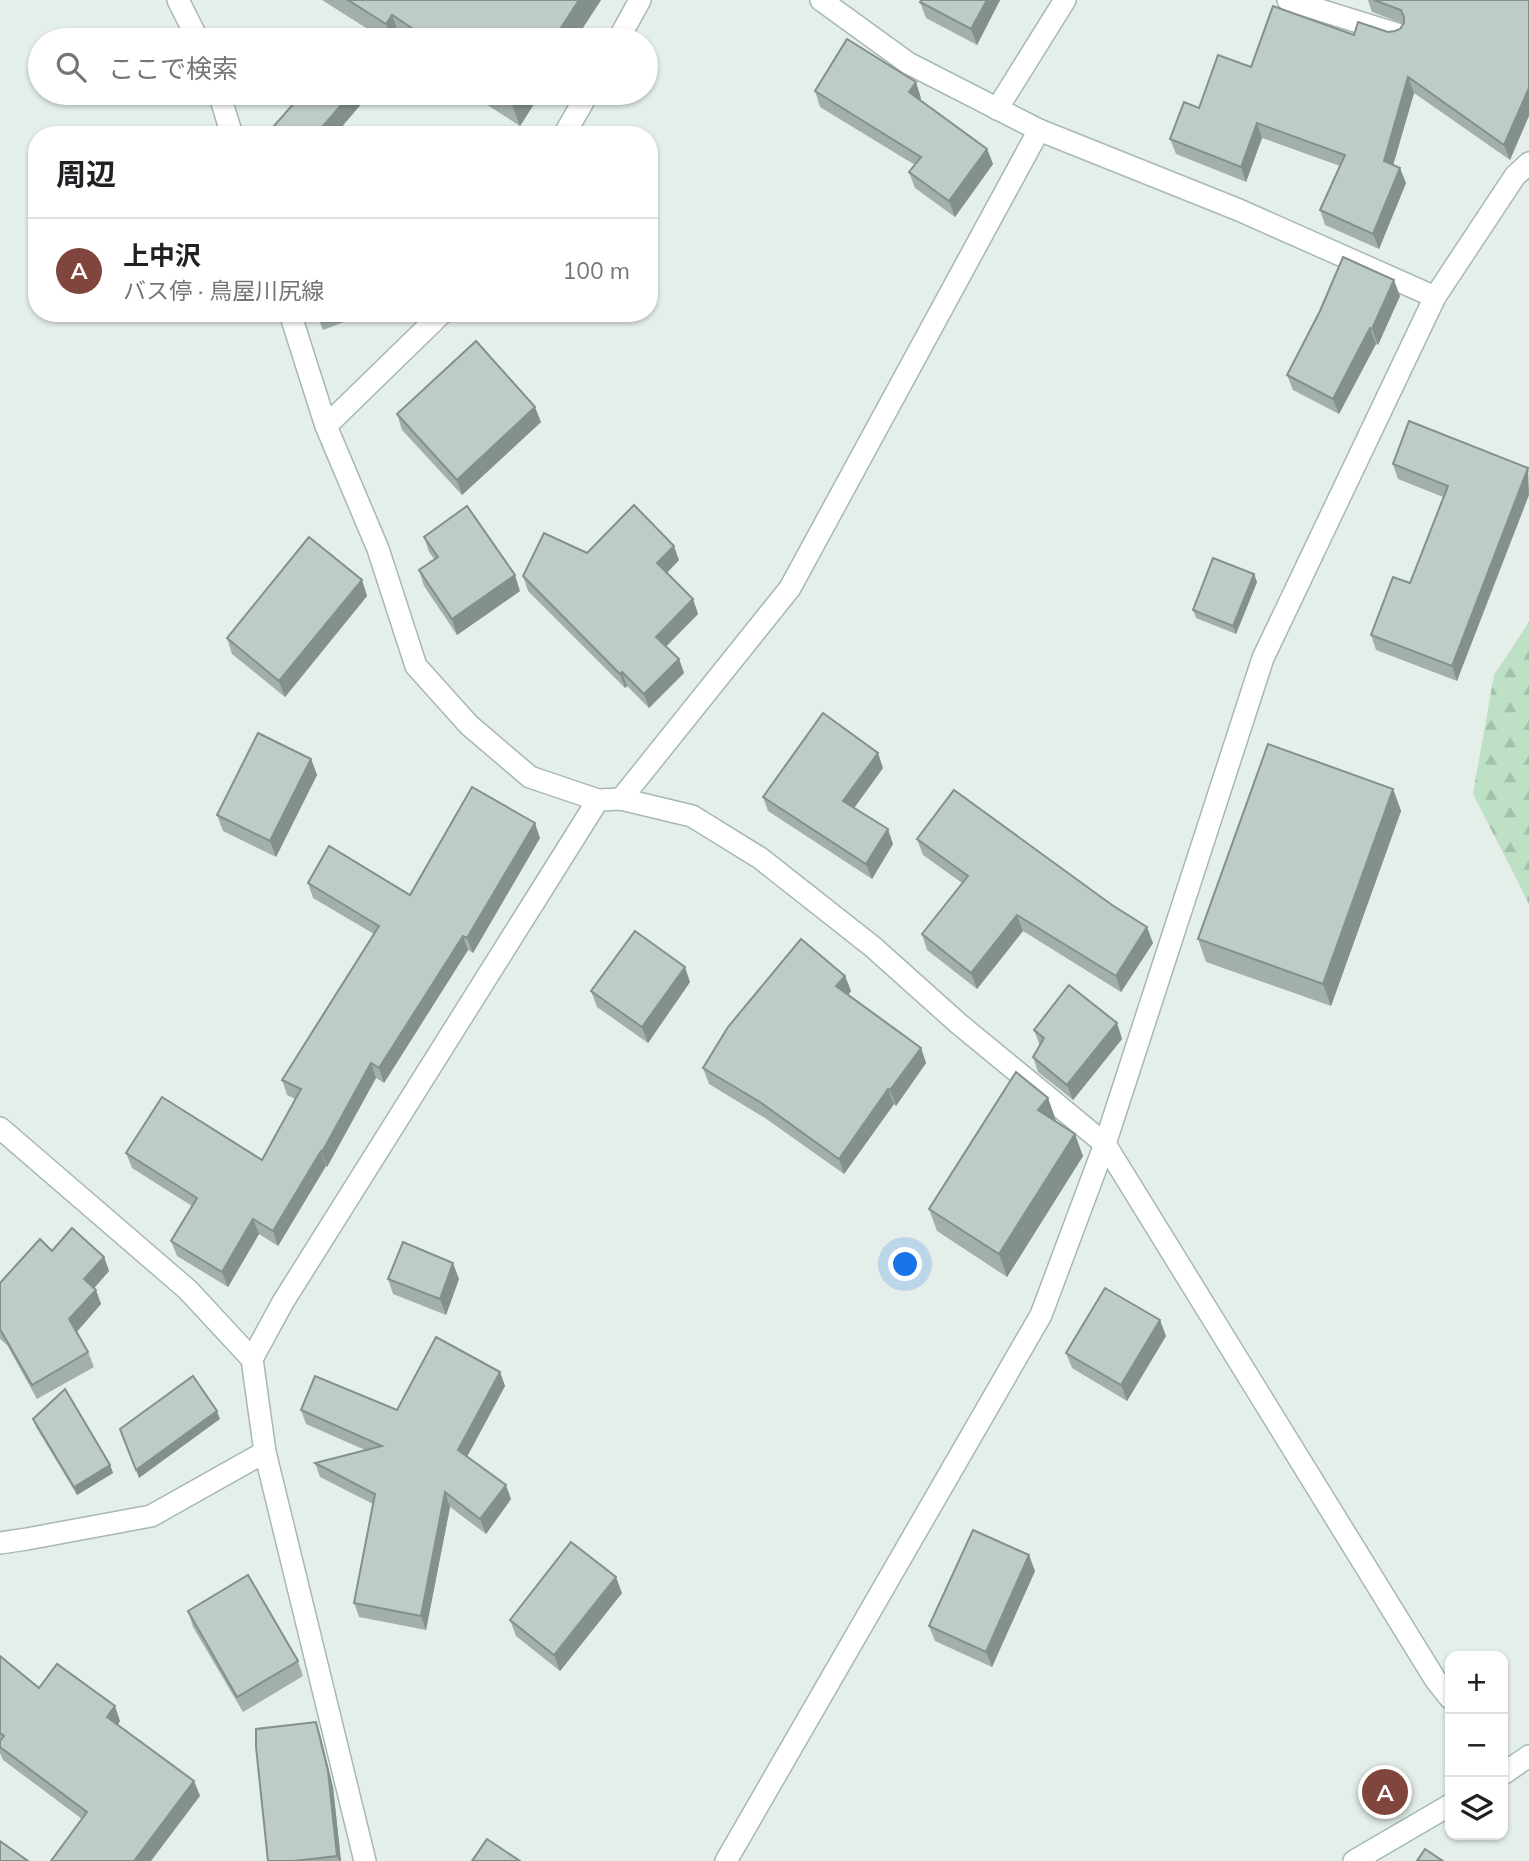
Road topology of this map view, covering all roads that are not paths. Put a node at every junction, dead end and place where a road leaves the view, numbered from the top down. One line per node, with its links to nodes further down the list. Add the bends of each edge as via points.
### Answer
1 (178, 0): 6 (street)
2 (640, 0): 7 (street)
3 (821, 0): 11 (street, via 908,63)
4 (1065, 0): 11 (street)
5 (1288, 0): 8 (street)
6 (192, 28)
7 (625, 28)
8 (1397, 34)
9 (223, 105): 12 (street)
10 (581, 105): 13 (street)
11 (997, 109): 14 (street)
12 (229, 126)
13 (569, 126)
14 (1039, 130): 16 (street, via 1239,210); 20 (street, via 790,589)
15 (1529, 163): 16 (street, via 1515,176)
16 (1435, 297): 23 (street, via 1263,658)
17 (293, 322): 19 (street)
18 (433, 322): 19 (street)
19 (326, 426): 21 (street, via 378,550 416,666 469,725 530,777)
20 (621, 799): 21 (street); 23 (street, via 692,816 760,858 873,947)
21 (598, 800): 24 (street, via 283,1302)
22 (0, 1128): 24 (street, via 188,1290)
23 (1105, 1144): 27 (street); 32 (street, via 1041,1315)
24 (252, 1359): 25 (street)
25 (265, 1452): 26 (street, via 150,1516); 31 (street)
26 (0, 1543)
27 (1445, 1692)
28 (1529, 1756): 29 (street)
29 (1508, 1766)
30 (1445, 1808): 33 (street)
31 (365, 1861)
32 (726, 1861)
33 (1354, 1861)

